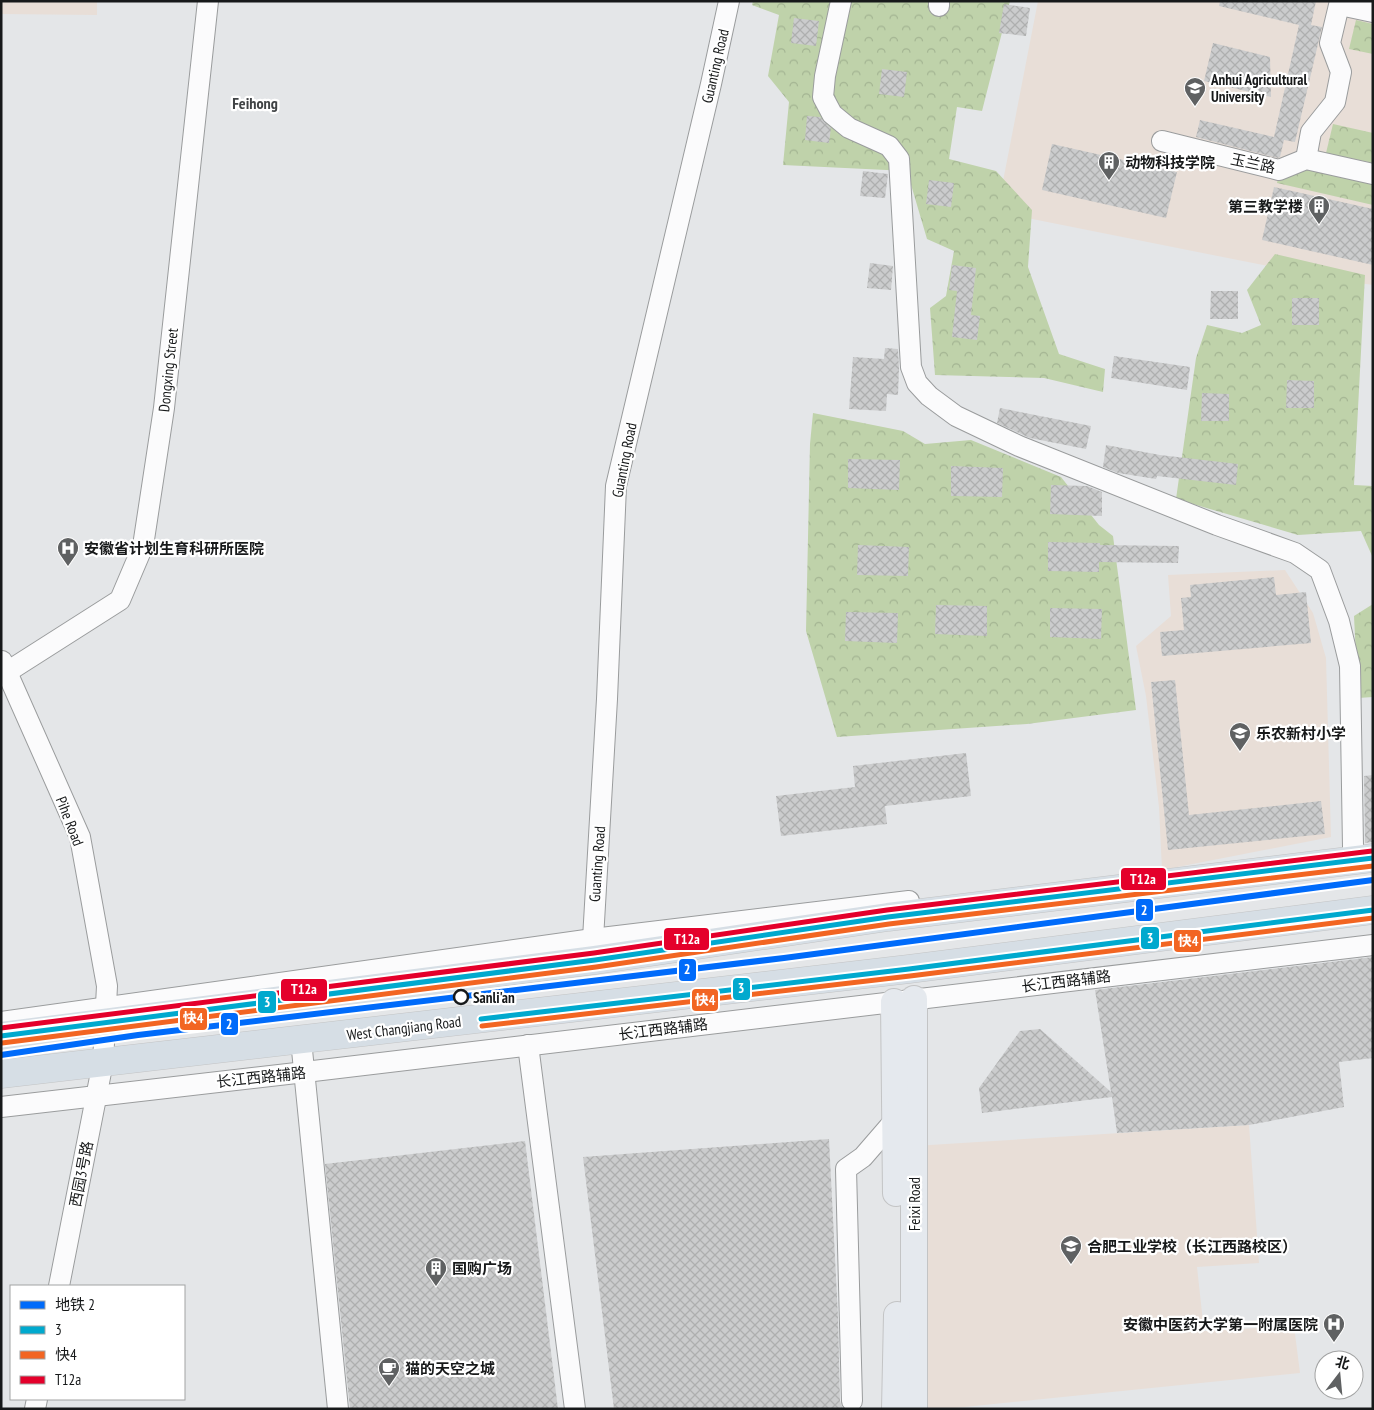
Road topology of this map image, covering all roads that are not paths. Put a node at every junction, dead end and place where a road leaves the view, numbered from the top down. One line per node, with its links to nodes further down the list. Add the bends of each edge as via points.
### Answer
1 (208, 1): 9 (street, Dongxing Street, via 164,408 143,546 120,600)
2 (729, 1): 13 (street, Guanting Road, via 616,486)
3 (841, 1): 10 (street, via 823,97 832,114 849,128 889,146 899,159 911,367 917,383 956,416 1019,446 1296,553 1320,570 1340,621 1350,666)
4 (1340, 3): 5 (street); 7 (street, via 1330,42 1341,72 1335,102 1311,132)
5 (1373, 12)
6 (1162, 140): 7 (street, 玉兰路, via 1279,170)
7 (1306, 159): 8 (street)
8 (1373, 174)
9 (4, 666): 15 (street, Pihe Road, via 80,837 107,986)
10 (1366, 850): 13 (highway, via 888,917)
11 (1373, 910): 18 (highway, West Changjiang Road)
12 (1373, 945): 14 (street, 长江西路辅路)
13 (594, 950): 15 (highway)
14 (904, 1000): 19 (street, 长江西路辅路); 25 (main road, Feixi Road); 31 (main road, Feixi Road)
15 (105, 1015): 16 (street); 17 (highway); 20 (street, Pihe Road)
16 (1, 1022)
17 (1, 1036)
18 (301, 1040): 20 (highway, West Changjiang Road); 21 (street)
19 (528, 1045): 21 (street, 长江西路辅路); 29 (street)
20 (103, 1062): 22 (highway, West Changjiang Road); 23 (street, 西园3号路)
21 (305, 1072): 23 (street, 长江西路辅路); 28 (street)
22 (1, 1074)
23 (96, 1096): 24 (street, 长江西路辅路); 26 (street, 西园3号路)
24 (1, 1106)
25 (895, 1120): 27 (street, via 863,1157 846,1169); 30 (main road, Feixi Road)
26 (59, 1285)
27 (852, 1401)
28 (338, 1409)
29 (575, 1409)
30 (895, 1409)
31 (914, 1409)

